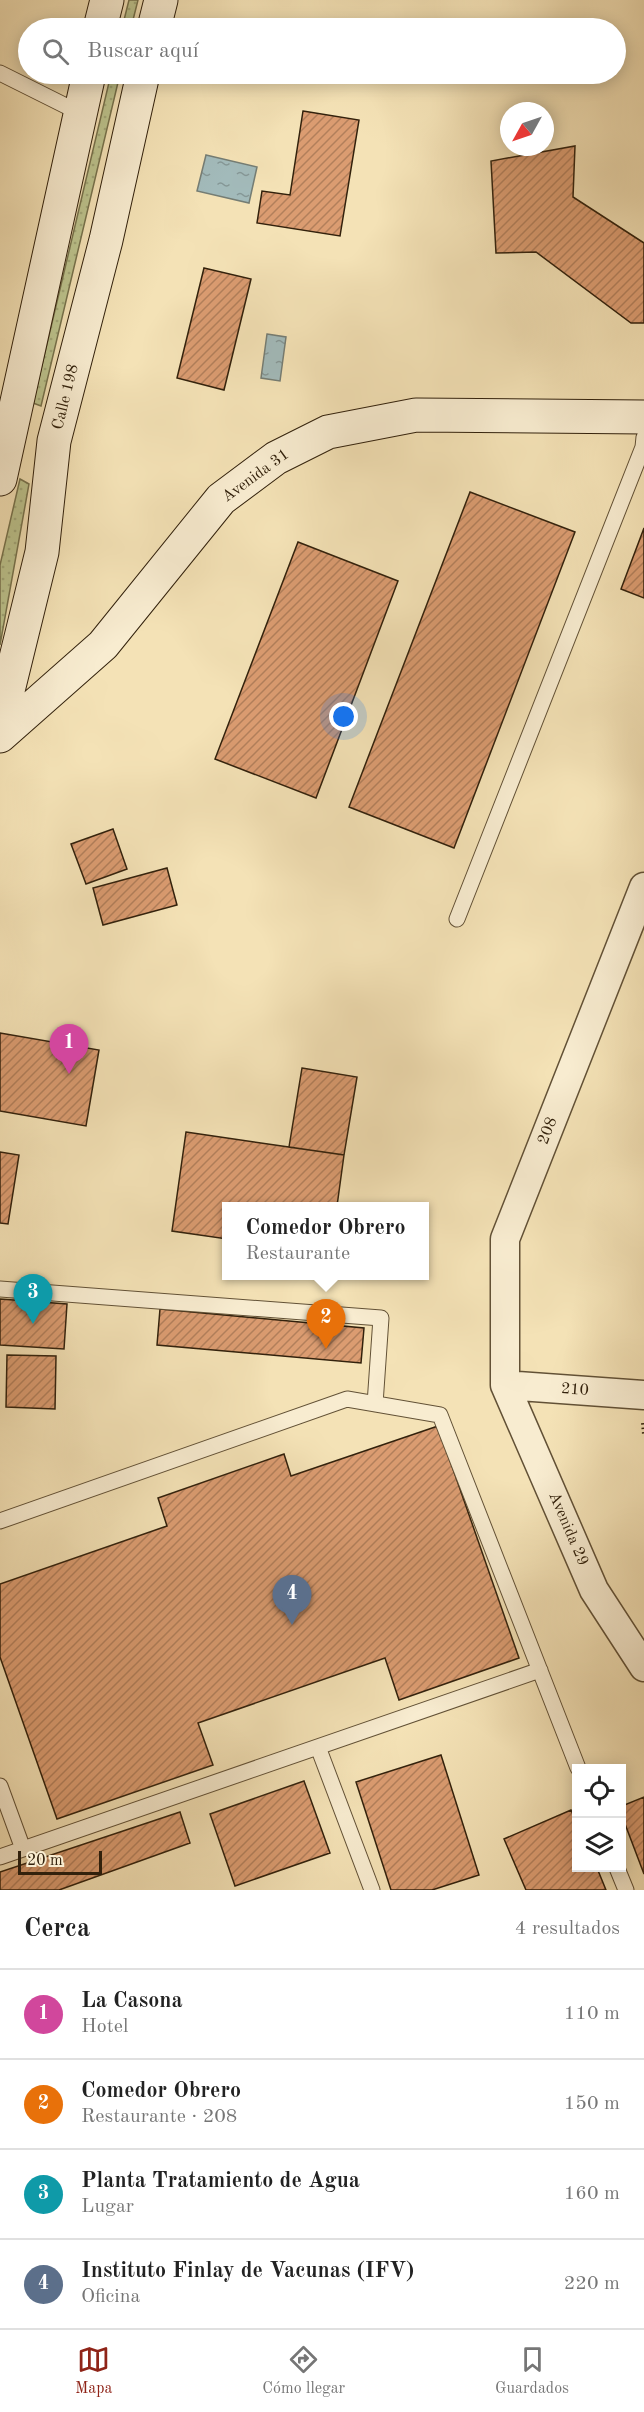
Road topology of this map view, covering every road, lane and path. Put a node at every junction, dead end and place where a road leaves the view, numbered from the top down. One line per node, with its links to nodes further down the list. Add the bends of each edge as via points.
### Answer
1 (106, 0): 3 (main road)
2 (161, 0): 4 (main road)
3 (102, 18)
4 (156, 18)
5 (0, 74): 6 (lane)
6 (18, 83)
7 (21, 84): 10 (lane)
8 (87, 84): 10 (main road)
9 (141, 84): 14 (main road, Calle 198, via 106,240)
10 (80, 113): 12 (main road)
11 (644, 417): 17 (main road, Avenida 31, via 416,415 328,432 276,458 221,499 103,645)
12 (12, 428): 14 (main road); 15 (main road)
13 (644, 437): 19 (lane)
14 (54, 441): 16 (main road, Calle 198, via 42,552)
15 (0, 479)
16 (0, 723)
17 (0, 736)
18 (644, 887): 21 (street, 208, via 505,1239)
19 (457, 919)
20 (0, 1289): 23 (lane, via 381,1318)
21 (505, 1384): 22 (street, 210); 25 (street, Avenida 29, via 594,1590)
22 (644, 1395)
23 (375, 1404): 24 (lane, via 347,1399); 26 (lane, via 440,1415)
24 (0, 1521)
25 (644, 1667)
26 (540, 1670): 27 (lane); 28 (lane)
27 (318, 1747): 30 (lane); 33 (lane)
28 (576, 1764)
29 (0, 1786): 30 (lane)
30 (23, 1850): 31 (lane)
31 (0, 1857)
32 (619, 1872): 34 (lane)
33 (372, 1890)
34 (626, 1890)

